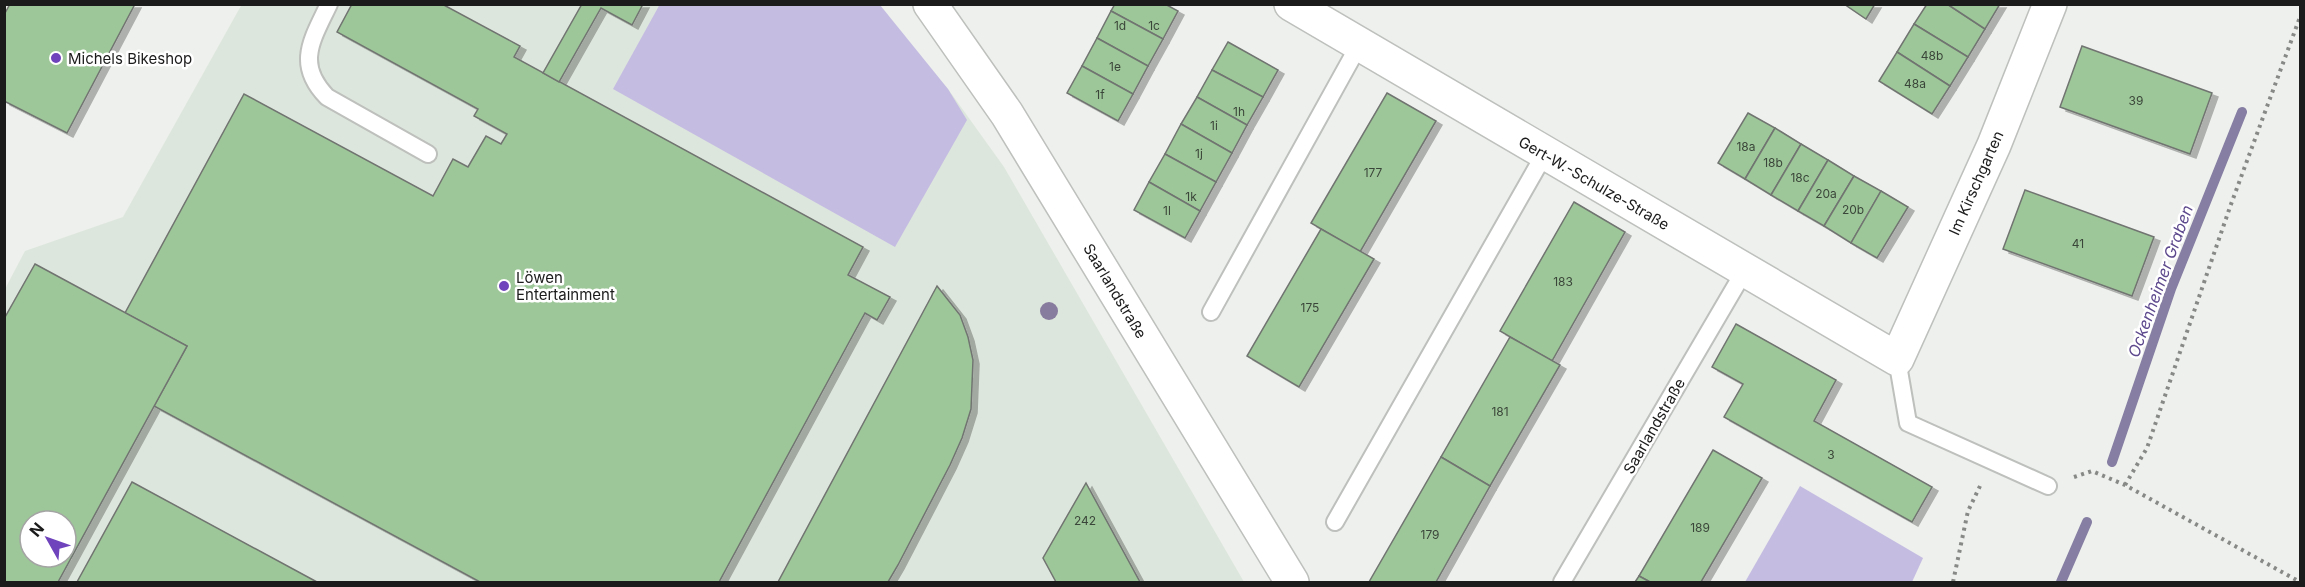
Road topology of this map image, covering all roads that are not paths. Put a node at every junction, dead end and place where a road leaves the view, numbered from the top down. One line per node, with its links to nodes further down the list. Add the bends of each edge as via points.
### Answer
1 (329, 4): 6 (lane, via 312,39 308,61 314,83 327,97)
2 (930, 4): 13 (street, Saarlandstraße, via 1006,114)
3 (1291, 4): 5 (street, Gert-W.-Schulze-Straße)
4 (2050, 4): 10 (street, Im Kirschgarten, via 1994,146)
5 (1359, 45): 7 (street, Gert-W.-Schulze-Straße); 9 (lane)
6 (428, 153)
7 (1544, 154): 8 (street, Gert-W.-Schulze-Straße); 12 (lane)
8 (1745, 270): 10 (street, Gert-W.-Schulze-Straße); 14 (lane, Saarlandstraße)
9 (1211, 312)
10 (1897, 359): 11 (lane, via 1908,423)
11 (2048, 486)
12 (1335, 522)
13 (1292, 582)
14 (1562, 582)

